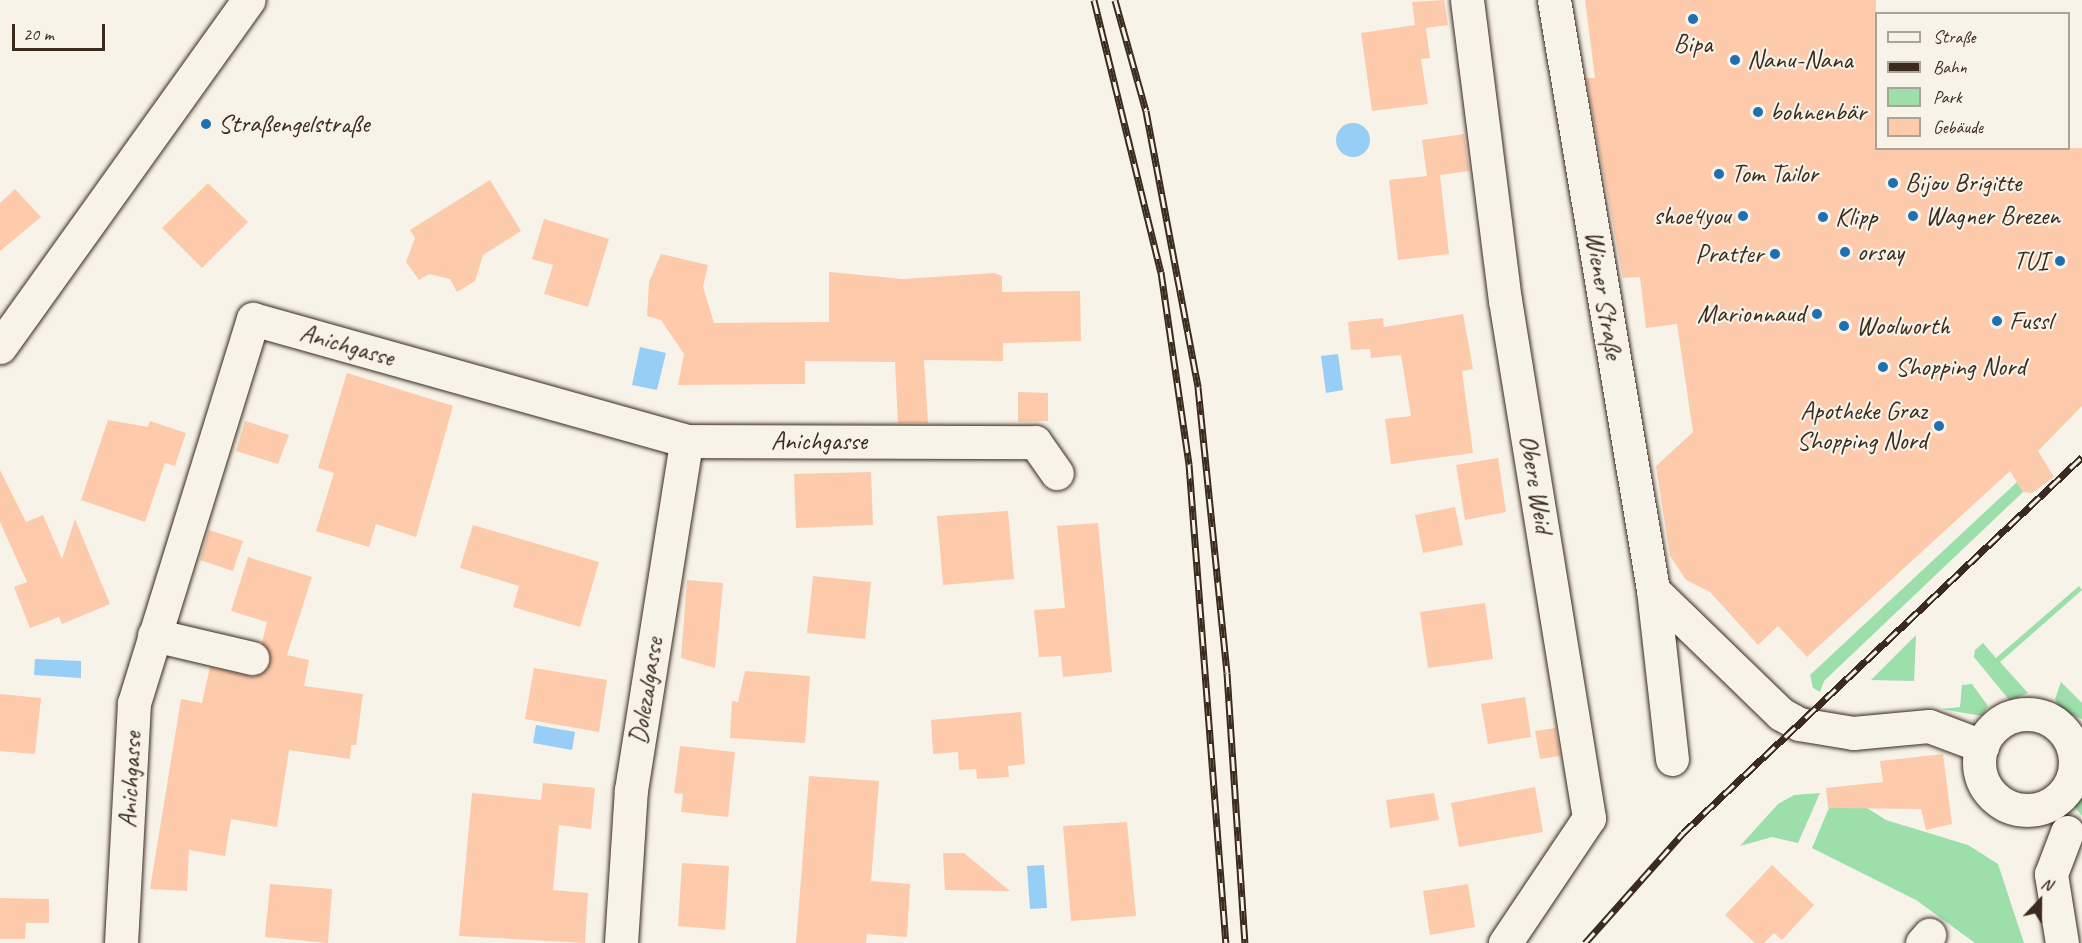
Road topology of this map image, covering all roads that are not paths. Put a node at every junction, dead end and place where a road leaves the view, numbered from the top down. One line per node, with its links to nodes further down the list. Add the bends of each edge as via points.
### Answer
1 (248, 0): 4 (street)
2 (1467, 0): 18 (street, Obere Weid, via 1505,300 1589,818)
3 (1554, 0): 7 (street, Wiener Straße)
4 (0, 347)
5 (686, 441): 6 (street, Anichgasse, via 1035,441); 8 (street, Anichgasse, via 253,319); 17 (street, Dolezalgasse, via 631,790)
6 (1057, 473)
7 (1653, 590): 11 (street, via 1781,714 1799,724 1853,733 1929,726); 12 (street, Wiener Straße)
8 (154, 635): 9 (street); 16 (street, Anichgasse, via 134,703)
9 (252, 658)
10 (2075, 734): 11 (street, via 2051,719 2021,713 1994,726); 13 (street)
11 (1982, 746): 14 (street, via 1979,768 1994,796 2007,806)
12 (1672, 759)
13 (2078, 769): 14 (street, via 2067,791)
14 (2040, 809): 15 (street)
15 (2074, 833): 19 (street, via 2051,874)
16 (121, 943)
17 (621, 943)
18 (1505, 943)
19 (2062, 943)

